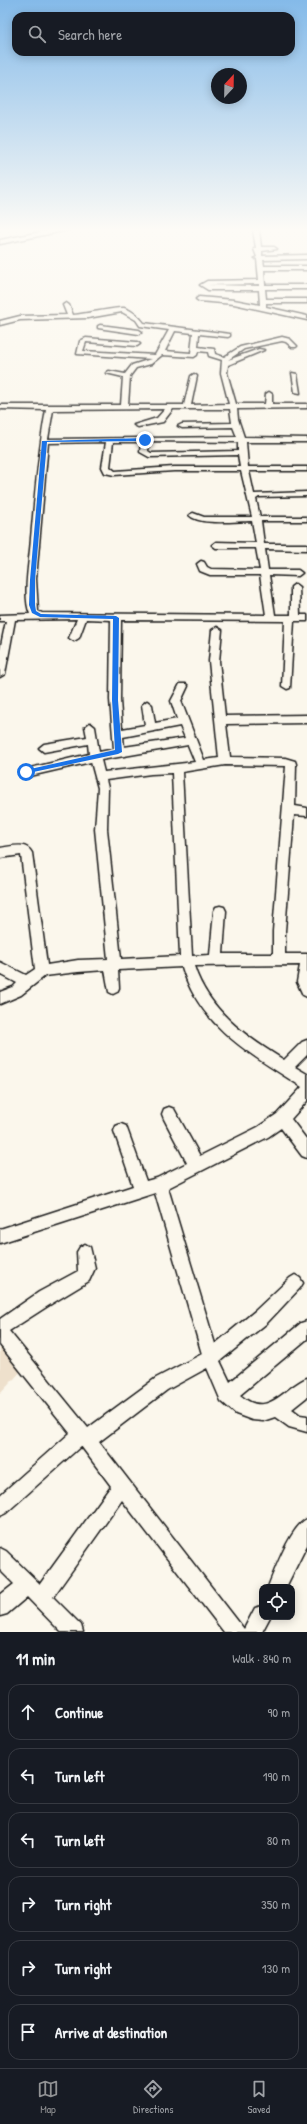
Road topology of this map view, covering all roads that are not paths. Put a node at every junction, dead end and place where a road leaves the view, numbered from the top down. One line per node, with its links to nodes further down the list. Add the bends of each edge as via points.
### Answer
1 (67, 306): 8 (street)
2 (119, 306): 6 (street)
3 (265, 306): 7 (street)
4 (278, 306): 7 (street)
5 (293, 306): 9 (street)
6 (123, 310): 8 (street); 11 (street)
7 (278, 312): 9 (street)
8 (71, 316): 13 (street, via 20,318)
9 (295, 316): 10 (street)
10 (307, 318)
11 (138, 319): 12 (street); 14 (street)
12 (125, 321)
13 (0, 323)
14 (142, 325): 16 (street); 18 (street)
15 (100, 327): 18 (street)
16 (173, 329): 17 (street); 26 (street)
17 (196, 331): 19 (street); 24 (street)
18 (139, 332): 22 (street)
19 (228, 335)
20 (254, 336): 21 (street)
21 (263, 343): 23 (street, via 284,339); 28 (street, via 239,349)
22 (137, 344): 27 (street); 27 (street, via 84,340 79,353)
23 (294, 346)
24 (194, 348): 26 (street, via 192,356); 28 (street, via 212,350 211,355)
25 (268, 349): 28 (street, via 253,352 232,362)
26 (159, 355): 27 (street); 29 (street, via 144,365)
27 (136, 356): 29 (street)
28 (225, 361): 36 (street, via 224,374)
29 (134, 366): 32 (street)
30 (109, 373): 32 (street)
31 (294, 374): 34 (street, via 297,389)
32 (127, 376): 39 (street)
33 (194, 376): 41 (street)
34 (307, 387)
35 (268, 394): 42 (street)
36 (233, 406): 41 (street); 42 (street); 45 (street)
37 (307, 406): 42 (street)
38 (0, 407): 43 (street)
39 (124, 407): 40 (street); 43 (street)
40 (171, 407): 41 (street); 44 (street, via 160,420)
41 (187, 407)
42 (268, 407)
43 (50, 408): 50 (street)
44 (138, 425)
45 (237, 425): 46 (street); 51 (street)
46 (182, 426)
47 (110, 440): 48 (street); 50 (street); 53 (street, via 106,467 114,473 174,469)
48 (145, 440): 51 (street); 52 (street, via 144,452 149,454)
49 (307, 440): 51 (street)
50 (44, 441): 67 (street, via 32,580)
51 (242, 441): 52 (street)
52 (242, 453): 53 (street)
53 (248, 469): 54 (street); 56 (street)
54 (307, 469)
55 (307, 494): 56 (street)
56 (254, 495): 58 (street)
57 (193, 515): 58 (street, via 204,519)
58 (256, 518): 59 (street); 61 (street)
59 (307, 519)
60 (216, 545): 61 (street)
61 (260, 545): 62 (street); 65 (street)
62 (307, 547)
63 (201, 564): 65 (street, via 203,569 210,572)
64 (298, 573): 65 (street)
65 (264, 574): 69 (street)
66 (295, 587): 73 (street)
67 (35, 614): 68 (street); 71 (street)
68 (84, 617): 72 (street); 76 (street)
69 (271, 617): 72 (street); 73 (street)
70 (0, 618): 71 (street)
71 (11, 618): 77 (street)
72 (116, 618): 86 (street)
73 (293, 618): 74 (street); 79 (street)
74 (307, 618)
75 (217, 630): 82 (street, via 214,661)
76 (74, 638)
77 (0, 674)
78 (183, 686): 83 (street, via 176,701)
79 (287, 686)
80 (147, 705): 85 (street)
81 (307, 719): 82 (street)
82 (221, 720): 92 (street)
83 (183, 722): 85 (street); 88 (street)
84 (90, 727): 87 (street)
85 (151, 729): 86 (street)
86 (117, 734): 90 (street)
87 (91, 740): 89 (street); 91 (street)
88 (190, 741): 90 (street); 93 (street)
89 (44, 748)
90 (118, 752): 91 (street)
91 (95, 757): 95 (street); 96 (street)
92 (225, 761): 93 (street); 97 (street, via 290,764 292,768)
93 (201, 765): 94 (street)
94 (177, 769): 96 (street); 104 (street)
95 (26, 772)
96 (102, 777): 105 (street, via 101,829)
97 (289, 810): 98 (street); 102 (street)
98 (307, 812)
99 (0, 853): 107 (street, via 21,850 26,853)
100 (220, 911): 103 (street)
101 (307, 958): 102 (street); 110 (street, via 303,982)
102 (279, 959): 103 (street)
103 (216, 960): 104 (street)
104 (186, 961): 105 (street); 113 (street, via 196,990 213,1013 256,1049)
105 (113, 964): 107 (street); 109 (street)
106 (0, 968): 108 (street)
107 (42, 971): 108 (street)
108 (27, 982): 111 (street, via 17,991)
109 (114, 988)
110 (307, 991)
111 (0, 998)
112 (307, 1046): 113 (street)
113 (284, 1068): 114 (street)
114 (307, 1082)
115 (307, 1091): 117 (street)
116 (169, 1114): 120 (street)
117 (282, 1119): 119 (street); 120 (street, via 236,1147)
118 (121, 1131): 122 (street)
119 (307, 1151)
120 (197, 1166): 121 (street)
121 (160, 1184): 122 (street); 129 (street)
122 (141, 1189): 123 (street)
123 (0, 1236)
124 (85, 1252): 126 (street, via 87,1268 84,1276)
125 (295, 1283): 129 (street, via 261,1317)
126 (0, 1328)
127 (307, 1329): 131 (street)
128 (0, 1332): 134 (street)
129 (211, 1358): 131 (street); 134 (street, via 187,1368 151,1390)
130 (307, 1386): 132 (street)
131 (227, 1395): 132 (street, via 243,1408 253,1411 262,1413)
132 (278, 1408): 133 (street, via 293,1420)
133 (307, 1424)
134 (84, 1437): 135 (street); 136 (street)
135 (122, 1486): 141 (street); 145 (street)
136 (0, 1507)
137 (307, 1528): 140 (street)
138 (0, 1557): 139 (street)
139 (27, 1584): 141 (street); 142 (street)
140 (278, 1584)
141 (41, 1598): 144 (street)
142 (0, 1607)
143 (259, 1620): 146 (street)
144 (74, 1632)
145 (236, 1632)
146 (252, 1632)

